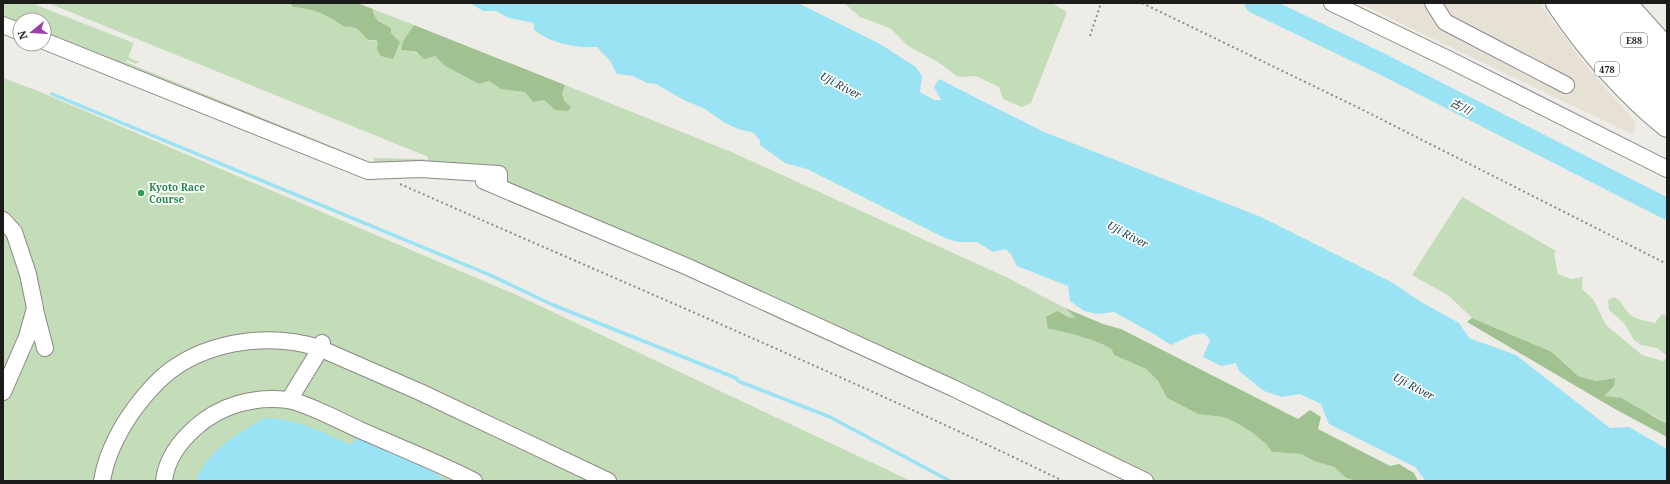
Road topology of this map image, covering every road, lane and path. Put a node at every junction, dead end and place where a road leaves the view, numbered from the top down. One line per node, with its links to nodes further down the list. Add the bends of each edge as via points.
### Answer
1 (1101, 3): 9 (path)
2 (1142, 3): 19 (path, via 1364,111)
3 (1332, 3): 16 (street)
4 (1433, 3): 13 (street, via 1445,22)
5 (1557, 3): 15 (highway, 478, via 1604,65)
6 (1579, 3): 14 (highway, E88, via 1632,68)
7 (1603, 3): 12 (highway, E88, via 1647,56)
8 (1625, 3): 11 (highway)
9 (1090, 36)
10 (52, 44): 30 (street, via 368,171 420,169 499,174 499,182 484,181 688,267 953,388)
11 (1667, 50)
12 (1667, 75)
13 (1566, 85)
14 (1667, 102)
15 (1667, 126)
16 (1667, 169)
17 (394, 182): 29 (path, via 803,360)
18 (3, 220): 20 (street, via 14,232 28,274)
19 (1667, 264)
20 (35, 308): 22 (street); 23 (street, via 27,337)
21 (321, 345): 24 (street); 25 (street, via 279,340 247,342 220,347 172,370 152,386 121,429 108,454); 28 (street)
22 (45, 348)
23 (3, 392)
24 (289, 400): 26 (street, via 262,399 230,405 202,421 184,437 171,456); 27 (street)
25 (102, 481)
26 (164, 481)
27 (474, 481)
28 (608, 481)
29 (1063, 481)
30 (1145, 481)

